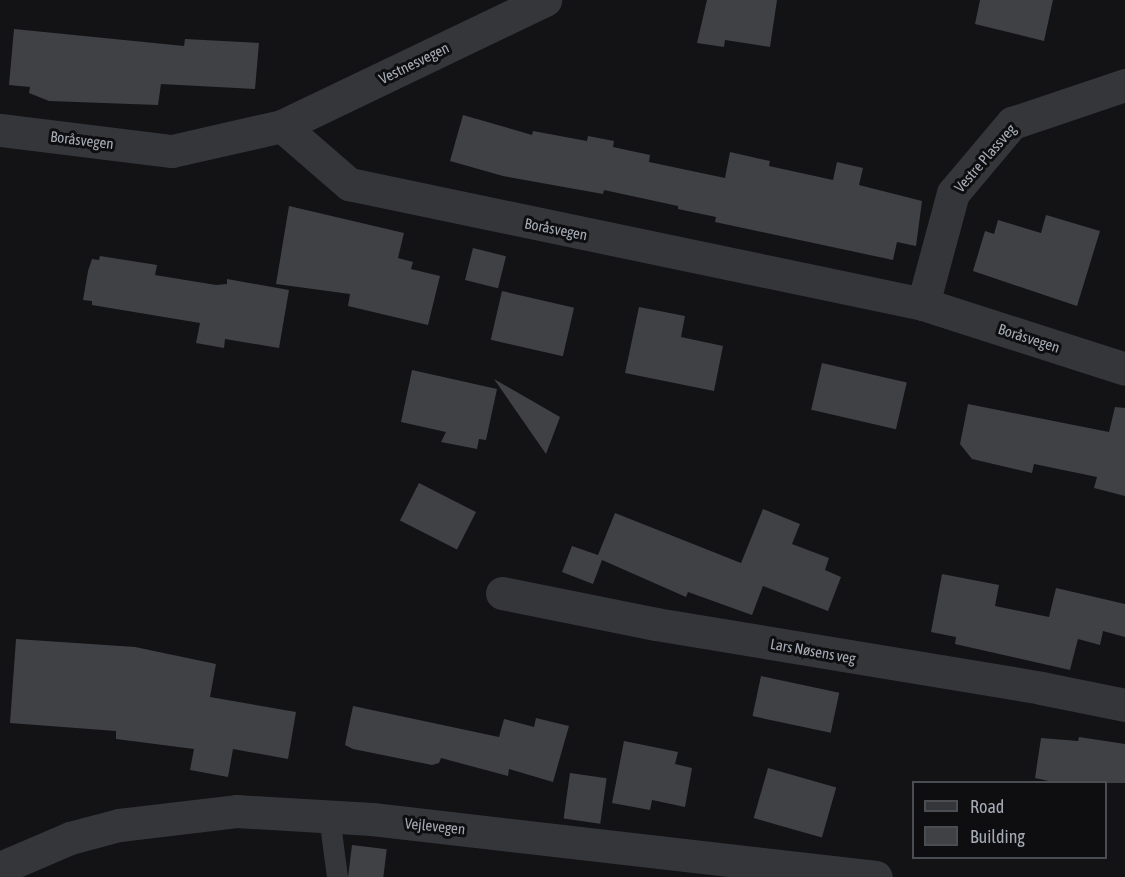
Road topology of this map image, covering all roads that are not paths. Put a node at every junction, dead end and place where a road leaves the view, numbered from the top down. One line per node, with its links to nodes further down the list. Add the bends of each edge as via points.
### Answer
1 (545, 0): 3 (street, Vestnesvegen)
2 (1125, 85): 5 (street, Vestre Plassveg, via 1012,123 953,193)
3 (282, 126): 4 (street, Boråsvegen, via 172,151); 5 (street, Boråsvegen, via 349,184)
4 (0, 130)
5 (923, 304): 6 (street, Boråsvegen)
6 (1125, 369)
7 (502, 593): 8 (street, Lars Nøsens veg, via 656,624)
8 (1125, 705)
9 (329, 816): 10 (street, Vejlevegen, via 236,811 119,825 70,838); 11 (lane); 12 (street, Vejlevegen)
10 (0, 868)
11 (337, 877)
12 (876, 877)

